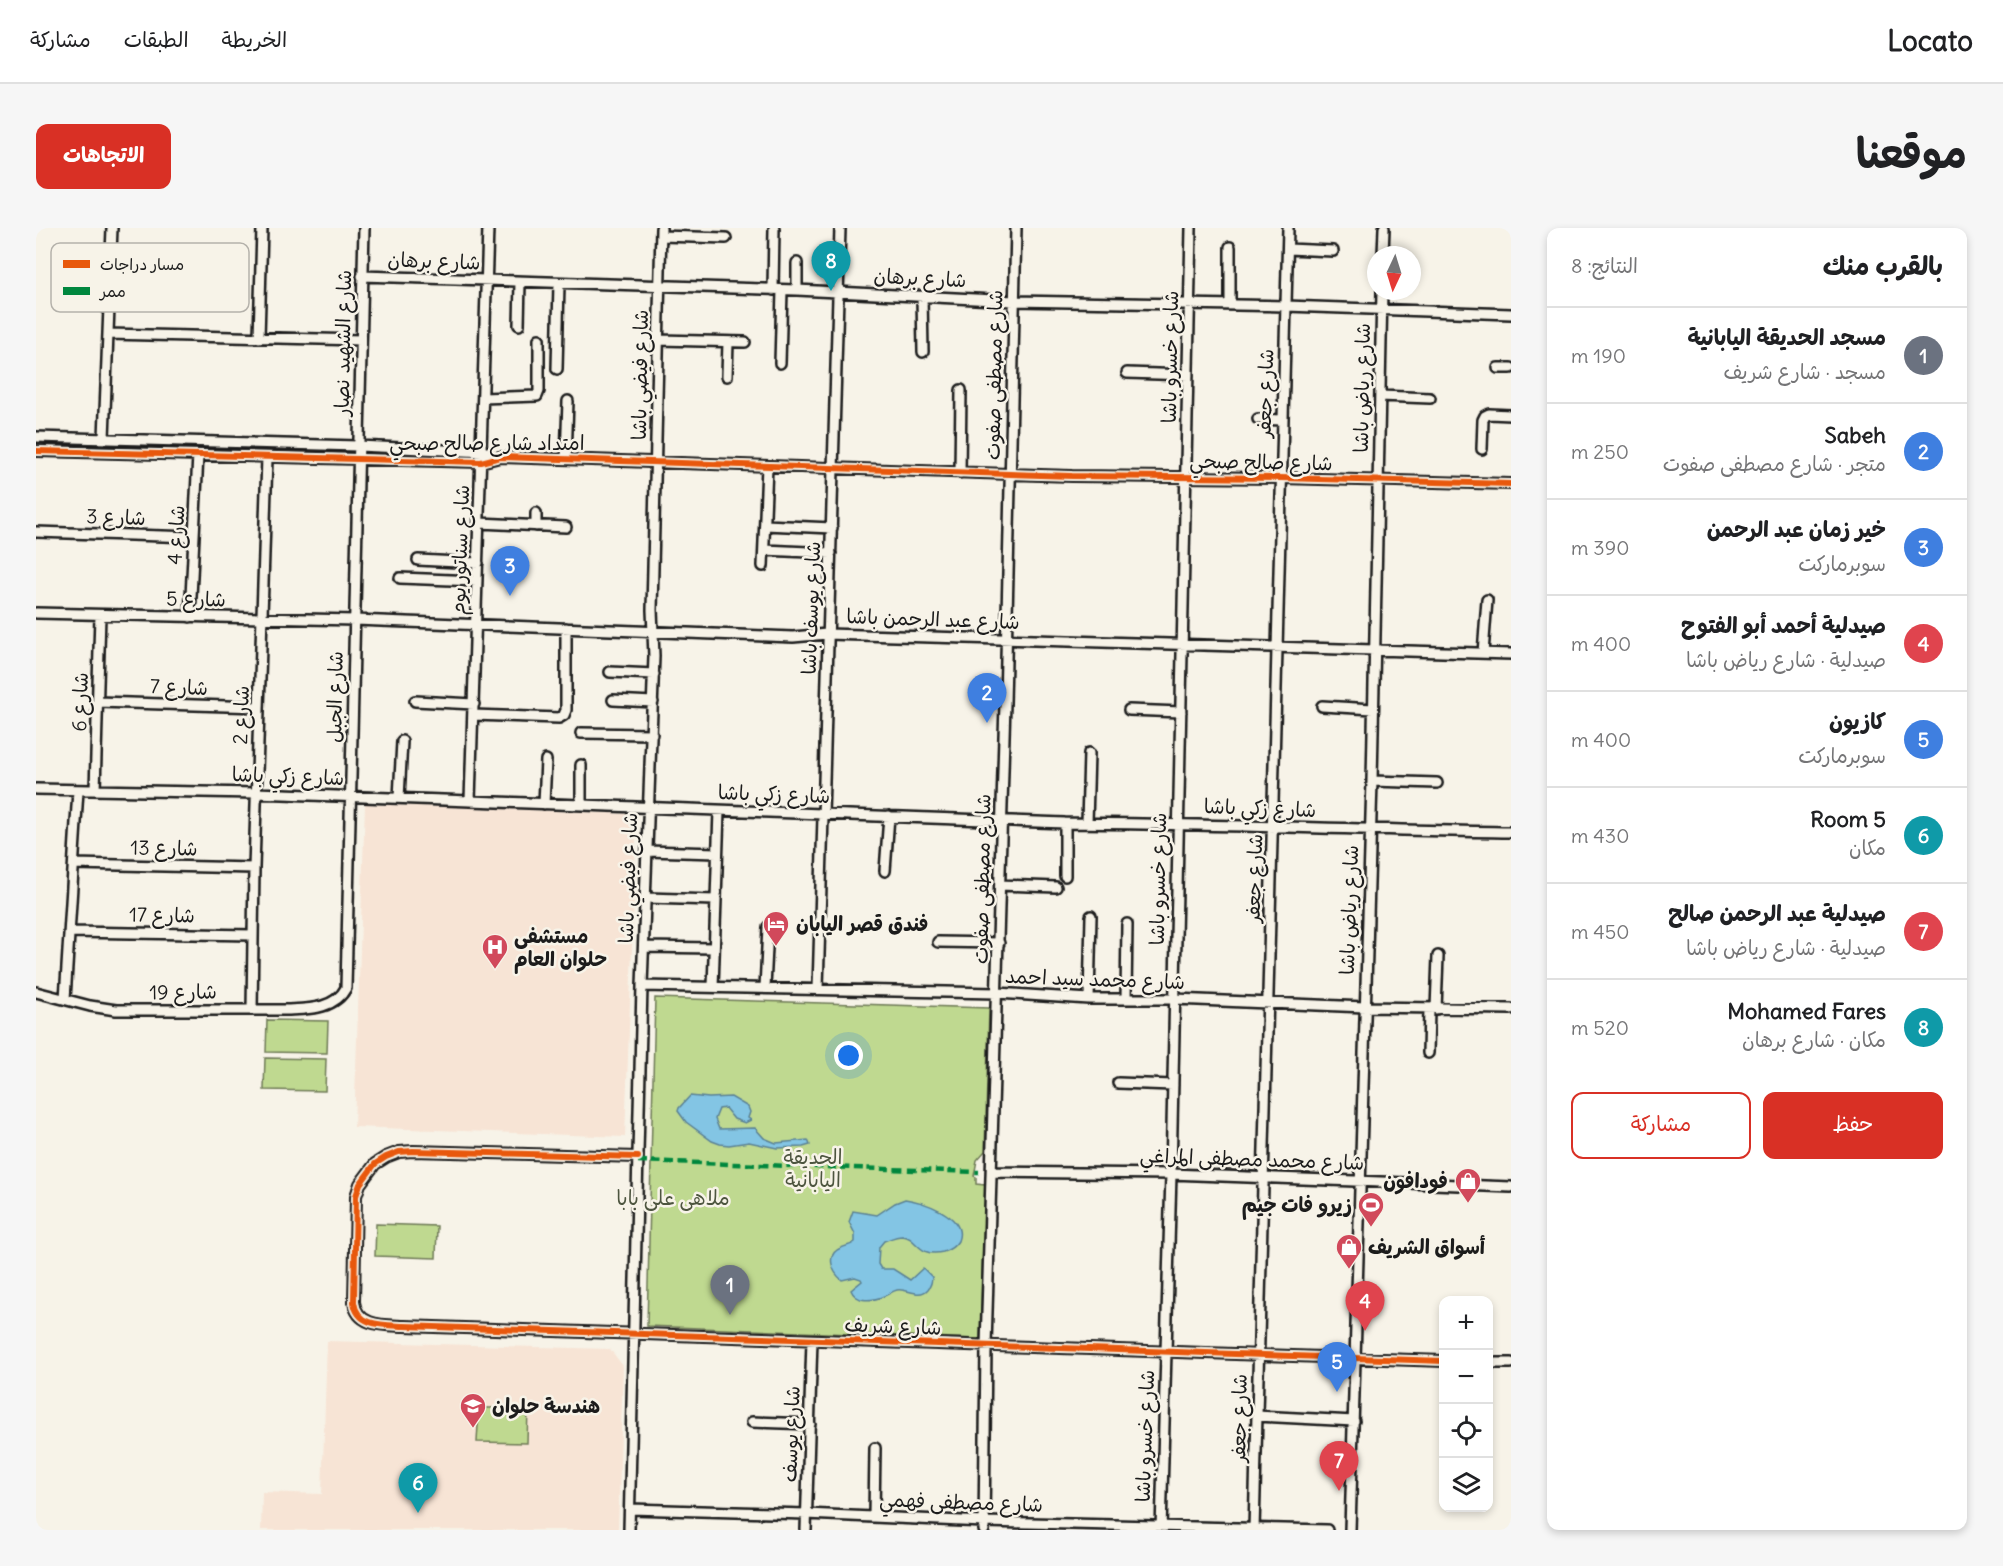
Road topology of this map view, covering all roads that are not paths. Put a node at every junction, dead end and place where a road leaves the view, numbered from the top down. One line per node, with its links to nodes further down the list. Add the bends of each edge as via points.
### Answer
1 (112, 228): 13 (street)
2 (262, 228): 38 (street)
3 (364, 228): 19 (street, شارع الشهيد نصار)
4 (488, 228): 20 (street, شارع سناتور يوم)
5 (774, 228): 24 (street)
6 (840, 228): 26 (street, شارع يوسف باشا)
7 (1016, 228): 29 (street, شارع مصطفى صفوت)
8 (1191, 228): 30 (street, شارع خسرو باشا)
9 (1288, 228): 16 (street, شارع جعفر)
10 (1384, 228): 14 (street)
11 (661, 232): 12 (street); 23 (street, شارع فيضي باشا)
12 (726, 238)
13 (111, 243)
14 (1383, 246)
15 (1230, 247): 31 (street)
16 (1288, 249): 17 (street); 32 (street, شارع جعفر)
17 (1333, 251)
18 (797, 263): 25 (street)
19 (362, 276): 20 (street, شارع برهان); 40 (street, شارع الشهيد نصار)
20 (486, 280): 21 (street, شارع برهان); 54 (street, شارع سناتور يوم)
21 (520, 282): 22 (street, شارع برهان); 36 (street)
22 (559, 283): 23 (street, شارع برهان); 48 (street)
23 (660, 286): 24 (street, شارع برهان); 41 (street, شارع فيضي باشا)
24 (778, 290): 25 (street, شارع برهان); 45 (street)
25 (796, 290): 26 (street, شارع برهان)
26 (839, 292): 27 (street, شارع برهان); 74 (street, شارع يوسف باشا)
27 (922, 296): 29 (street, شارع برهان); 44 (street)
28 (1382, 300): 33 (street, شارع رياض باشا)
29 (1014, 301): 30 (street, شارع برهان); 76 (street, شارع مصطفى صفوت)
30 (1189, 304): 31 (street, شارع برهان); 50 (street, شارع خسرو باشا)
31 (1230, 305): 32 (street, شارع برهان)
32 (1286, 306): 33 (street, شارع برهان); 59 (street, شارع جعفر)
33 (1382, 310): 35 (street, شارع برهان); 53 (street, شارع رياض باشا)
34 (109, 312): 37 (street)
35 (1511, 314)
36 (519, 325)
37 (108, 334): 38 (street); 61 (street)
38 (259, 338): 40 (street)
39 (539, 339): 54 (street, via 537,396)
40 (361, 340): 62 (street, شارع الشهيد نصار)
41 (659, 340): 42 (street); 72 (street, شارع فيضي باشا)
42 (728, 342): 43 (street); 51 (street)
43 (745, 342)
44 (923, 352)
45 (780, 363)
46 (1498, 368): 47 (street)
47 (1511, 368)
48 (557, 369)
49 (1127, 373): 50 (street)
50 (1188, 375): 77 (street, شارع خسرو باشا)
51 (727, 376)
52 (961, 390): 75 (street)
53 (1380, 396): 55 (street); 79 (street, شارع رياض باشا)
54 (483, 398): 65 (street, شارع سناتور يوم)
55 (1430, 398)
56 (568, 401): 70 (street)
57 (1511, 415): 63 (street, via 1485,416)
58 (1258, 419): 59 (street)
59 (1282, 420): 78 (street, شارع جعفر)
60 (36, 436): 61 (street, امتداد شارع صالح صبحي)
61 (104, 438): 62 (street, امتداد شارع صالح صبحي)
62 (358, 446): 65 (street, امتداد شارع صالح صبحي); 69 (street, شارع الشهيد نصار)
63 (1482, 449)
64 (36, 451): 66 (street, امتداد شارع صالح صبحي)
65 (481, 451): 67 (street, امتداد شارع صالح صبحي); 71 (street, شارع سناتور يوم)
66 (198, 456): 68 (street, امتداد شارع صالح صبحي); 88 (street, شارع 4)
67 (500, 457): 70 (street, امتداد شارع صالح صبحي); 71 (street, امتداد شارع صالح صبحي)
68 (267, 458): 69 (street, امتداد شارع صالح صبحي); 100 (street, شارع 2)
69 (358, 458): 71 (street, امتداد شارع صالح صبحي); 101 (street, شارع الجبل)
70 (566, 459): 72 (street, امتداد شارع صالح صبحي)
71 (481, 462): 82 (street, شارع سناتور يوم)
72 (656, 462): 73 (street, امتداد شارع صالح صبحي); 104 (street, شارع فيضي باشا)
73 (767, 466): 74 (street, امتداد شارع صالح صبحي); 83 (street)
74 (834, 469): 75 (street, امتداد شارع صالح صبحي); 86 (street, شارع يوسف باشا)
75 (960, 473): 76 (street, امتداد شارع صالح صبحي)
76 (1010, 474): 77 (street, شارع صالح صبحي); 106 (street, شارع مصطفى صفوت)
77 (1185, 477): 78 (street, شارع صالح صبحي); 107 (street, شارع خسرو باشا)
78 (1281, 478): 79 (street, شارع صالح صبحي); 108 (street, شارع جعفر)
79 (1378, 480): 80 (street, شارع صالح صبحي); 109 (street, شارع رياض باشا)
80 (1511, 484)
81 (536, 513): 84 (street)
82 (479, 523): 84 (street); 92 (street, شارع سناتور يوم)
83 (765, 525): 86 (street); 89 (street)
84 (536, 526): 85 (street)
85 (566, 527)
86 (832, 528): 90 (street, شارع يوسف باشا)
87 (36, 532): 88 (street, شارع 3)
88 (194, 537): 99 (street, شارع 4)
89 (764, 550): 90 (street); 93 (street)
90 (831, 553): 105 (street, شارع يوسف باشا)
91 (418, 560): 92 (street)
92 (478, 563): 95 (street, شارع سناتور يوم)
93 (763, 566)
94 (400, 578): 95 (street)
95 (477, 580): 102 (street, شارع سناتور يوم)
96 (1487, 600): 110 (street)
97 (36, 613): 98 (street, شارع 5)
98 (100, 615): 99 (street, شارع 5); 116 (street, شارع 6)
99 (190, 617): 100 (street, شارع 5)
100 (262, 618): 101 (street, شارع 5); 120 (street, شارع 2)
101 (355, 620): 102 (street, شارع عبد الرحمن باشا); 137 (street, شارع الجبل)
102 (476, 625): 103 (street, شارع عبد الرحمن باشا); 118 (street, شارع سناتور يوم)
103 (566, 628): 104 (street, شارع عبد الرحمن باشا); 124 (street, via 564,715)
104 (653, 632): 105 (street, شارع عبد الرحمن باشا, via 793,637); 113 (street, شارع فيضي باشا)
105 (827, 634): 106 (street, شارع عبد الرحمن باشا); 144 (street, شارع يوسف باشا)
106 (1007, 639): 107 (street, شارع عبد الرحمن باشا); 146 (street, شارع مصطفى صفوت)
107 (1182, 644): 108 (street, شارع عبد الرحمن باشا); 123 (street, شارع خسرو باشا)
108 (1278, 647): 109 (street, شارع عبد الرحمن باشا); 150 (street, شارع جعفر)
109 (1375, 650): 110 (street, شارع عبد الرحمن باشا); 121 (street, شارع رياض باشا)
110 (1483, 653): 111 (street, شارع عبد الرحمن باشا)
111 (1511, 654)
112 (610, 672): 113 (street)
113 (654, 674): 117 (street, شارع فيضي باشا)
114 (613, 700): 117 (street)
115 (415, 701): 118 (street)
116 (98, 702): 120 (street, شارع 7); 135 (street, شارع 6)
117 (653, 702): 126 (street, شارع فيضي باشا)
118 (474, 704): 124 (street, شارع سناتور يوم)
119 (1322, 706): 121 (street)
120 (259, 707): 136 (street, شارع 2)
121 (1373, 709): 131 (street, شارع رياض باشا)
122 (1129, 710): 123 (street)
123 (1181, 711): 149 (street, شارع خسرو باشا)
124 (473, 715): 139 (street, شارع سناتور يوم)
125 (581, 733): 126 (street)
126 (652, 734): 142 (street, شارع فيضي باشا)
127 (402, 741): 138 (street)
128 (1089, 753): 148 (street)
129 (546, 760): 140 (street)
130 (581, 765): 141 (street)
131 (1372, 781): 132 (street); 151 (street, شارع رياض باشا)
132 (1437, 783)
133 (36, 789): 134 (street, شارع زكي باشا)
134 (78, 790): 135 (street, شارع زكي باشا); 155 (street)
135 (95, 790): 136 (street, شارع زكي باشا)
136 (256, 793): 137 (street, شارع زكي باشا); 156 (street, شارع 2)
137 (351, 796): 138 (street, شارع زكي باشا); 183 (street, شارع الجبل, via 347,982)
138 (399, 798): 139 (street, شارع زكي باشا)
139 (470, 801): 140 (street, شارع زكي باشا)
140 (544, 804): 141 (street, شارع زكي باشا)
141 (580, 805): 142 (street, شارع زكي باشا)
142 (649, 807): 143 (street, شارع زكي باشا); 153 (street, شارع فيضي باشا)
143 (719, 811): 144 (street, شارع زكي باشا); 154 (street)
144 (822, 813): 145 (street, شارع زكي باشا); 176 (street, شارع يوسف باشا)
145 (889, 816): 146 (street, شارع زكي باشا); 157 (street)
146 (1001, 819): 147 (street, شارع زكي باشا); 159 (street, شارع مصطفى صفوت)
147 (1065, 823): 148 (street, شارع زكي باشا); 158 (street)
148 (1087, 823): 149 (street, شارع زكي باشا)
149 (1177, 823): 150 (street, شارع زكي باشا); 182 (street, شارع خسرو باشا)
150 (1274, 826): 151 (street, شارع زكي باشا); 184 (street, شارع جعفر)
151 (1370, 830): 152 (street, شارع زكي باشا); 185 (street, شارع رياض باشا)
152 (1511, 832)
153 (647, 851): 154 (street); 161 (street, شارع فيضي باشا)
154 (717, 853): 162 (street)
155 (74, 864): 156 (street, شارع 13); 166 (street)
156 (254, 868): 167 (street, شارع 2)
157 (885, 871)
158 (1065, 876)
159 (1000, 885): 160 (street); 169 (street, شارع مصطفى صفوت)
160 (1056, 886)
161 (645, 898): 162 (street); 170 (street, شارع فيضي باشا)
162 (716, 900): 171 (street)
163 (1091, 916): 180 (street)
164 (1127, 924): 181 (street)
165 (768, 927): 175 (street)
166 (70, 932): 167 (street, شارع 17); 179 (street)
167 (253, 935): 188 (street, شارع 2)
168 (938, 942): 169 (street)
169 (999, 943): 178 (street, شارع مصطفى صفوت)
170 (644, 947): 171 (street); 173 (street, شارع فيضي باشا)
171 (714, 948): 174 (street)
172 (1438, 956): 186 (street)
173 (642, 986): 174 (street, شارع محمد سيد احمد); 192 (street, شارع فيضي باشا)
174 (713, 987): 175 (street, شارع محمد سيد احمد)
175 (765, 988): 176 (street, شارع محمد سيد احمد)
176 (819, 989): 178 (street, شارع محمد سيد احمد)
177 (36, 992): 179 (street, شارع 19)
178 (997, 993): 180 (street, شارع محمد سيد احمد); 193 (street, شارع مصطفى صفوت)
179 (65, 999): 188 (street, شارع 19, via 116,1010)
180 (1089, 999): 181 (street, شارع محمد سيد احمد)
181 (1126, 999): 182 (street, شارع محمد سيد احمد)
182 (1174, 999): 184 (street, شارع محمد سيد احمد); 191 (street, شارع خسرو باشا)
183 (332, 1003): 188 (street, شارع 19, via 303,1009)
184 (1268, 1003): 185 (street, شارع محمد سيد احمد); 195 (street, شارع جعفر)
185 (1365, 1007): 186 (street, شارع محمد سيد احمد); 196 (street, شارع رياض باشا)
186 (1433, 1009): 187 (street, شارع محمد سيد احمد); 189 (street)
187 (1511, 1009)
188 (252, 1010)
189 (1428, 1053)
190 (1118, 1083): 191 (street)
191 (1173, 1085): 194 (street, شارع خسرو باشا)
192 (638, 1158): 198 (street, شارع فيضي باشا); 198 (street, شارع شريف, via 399,1152 386,1157 367,1174 356,1196 354,1302 360,1317 370,1323)
193 (993, 1172): 194 (street, شارع محمد مصطفى المراغي); 200 (street, شارع مصطفى صفوت)
194 (1171, 1174): 195 (street, شارع محمد مصطفى المراغي); 201 (street, شارع خسرو باشا)
195 (1263, 1177): 196 (street, شارع محمد مصطفى المراغي); 202 (street, شارع جعفر)
196 (1360, 1180): 197 (street, شارع محمد مصطفى المراغي); 203 (street, شارع رياض باشا)
197 (1511, 1187)
198 (634, 1335): 199 (street, شارع شريف); 212 (street, شارع فيضي باشا)
199 (812, 1340): 200 (street, شارع شريف); 210 (street, شارع يوسف)
200 (986, 1346): 201 (street, شارع شريف); 215 (street, شارع مصطفى صفوت)
201 (1166, 1351): 202 (street, شارع شريف); 216 (street, شارع خسرو باشا)
202 (1258, 1353): 203 (street, شارع شريف); 207 (street, شارع جعفر)
203 (1355, 1357): 204 (street, شارع شريف); 208 (street, شارع رياض باشا)
204 (1439, 1361)
205 (1493, 1362): 206 (street)
206 (1511, 1364)
207 (1257, 1416): 208 (street); 217 (street, شارع جعفر)
208 (1354, 1421): 221 (street, شارع رياض باشا)
209 (752, 1422): 210 (street)
210 (810, 1424): 213 (street, شارع يوسف)
211 (875, 1448): 214 (street)
212 (630, 1509): 213 (street, شارع مصطفى فهمي); 218 (street, شارع فيضي باشا)
213 (806, 1514): 214 (street, شارع مصطفى فهمي); 219 (street, شارع يوسف)
214 (874, 1517): 215 (street, شارع مصطفى فهمي)
215 (984, 1526): 216 (street, شارع مصطفى فهمي)
216 (1161, 1528): 217 (street, شارع مصطفى فهمي)
217 (1254, 1529): 220 (street, شارع مصطفى فهمي)
218 (629, 1530)
219 (806, 1530)
220 (1327, 1530)
221 (1350, 1530)

